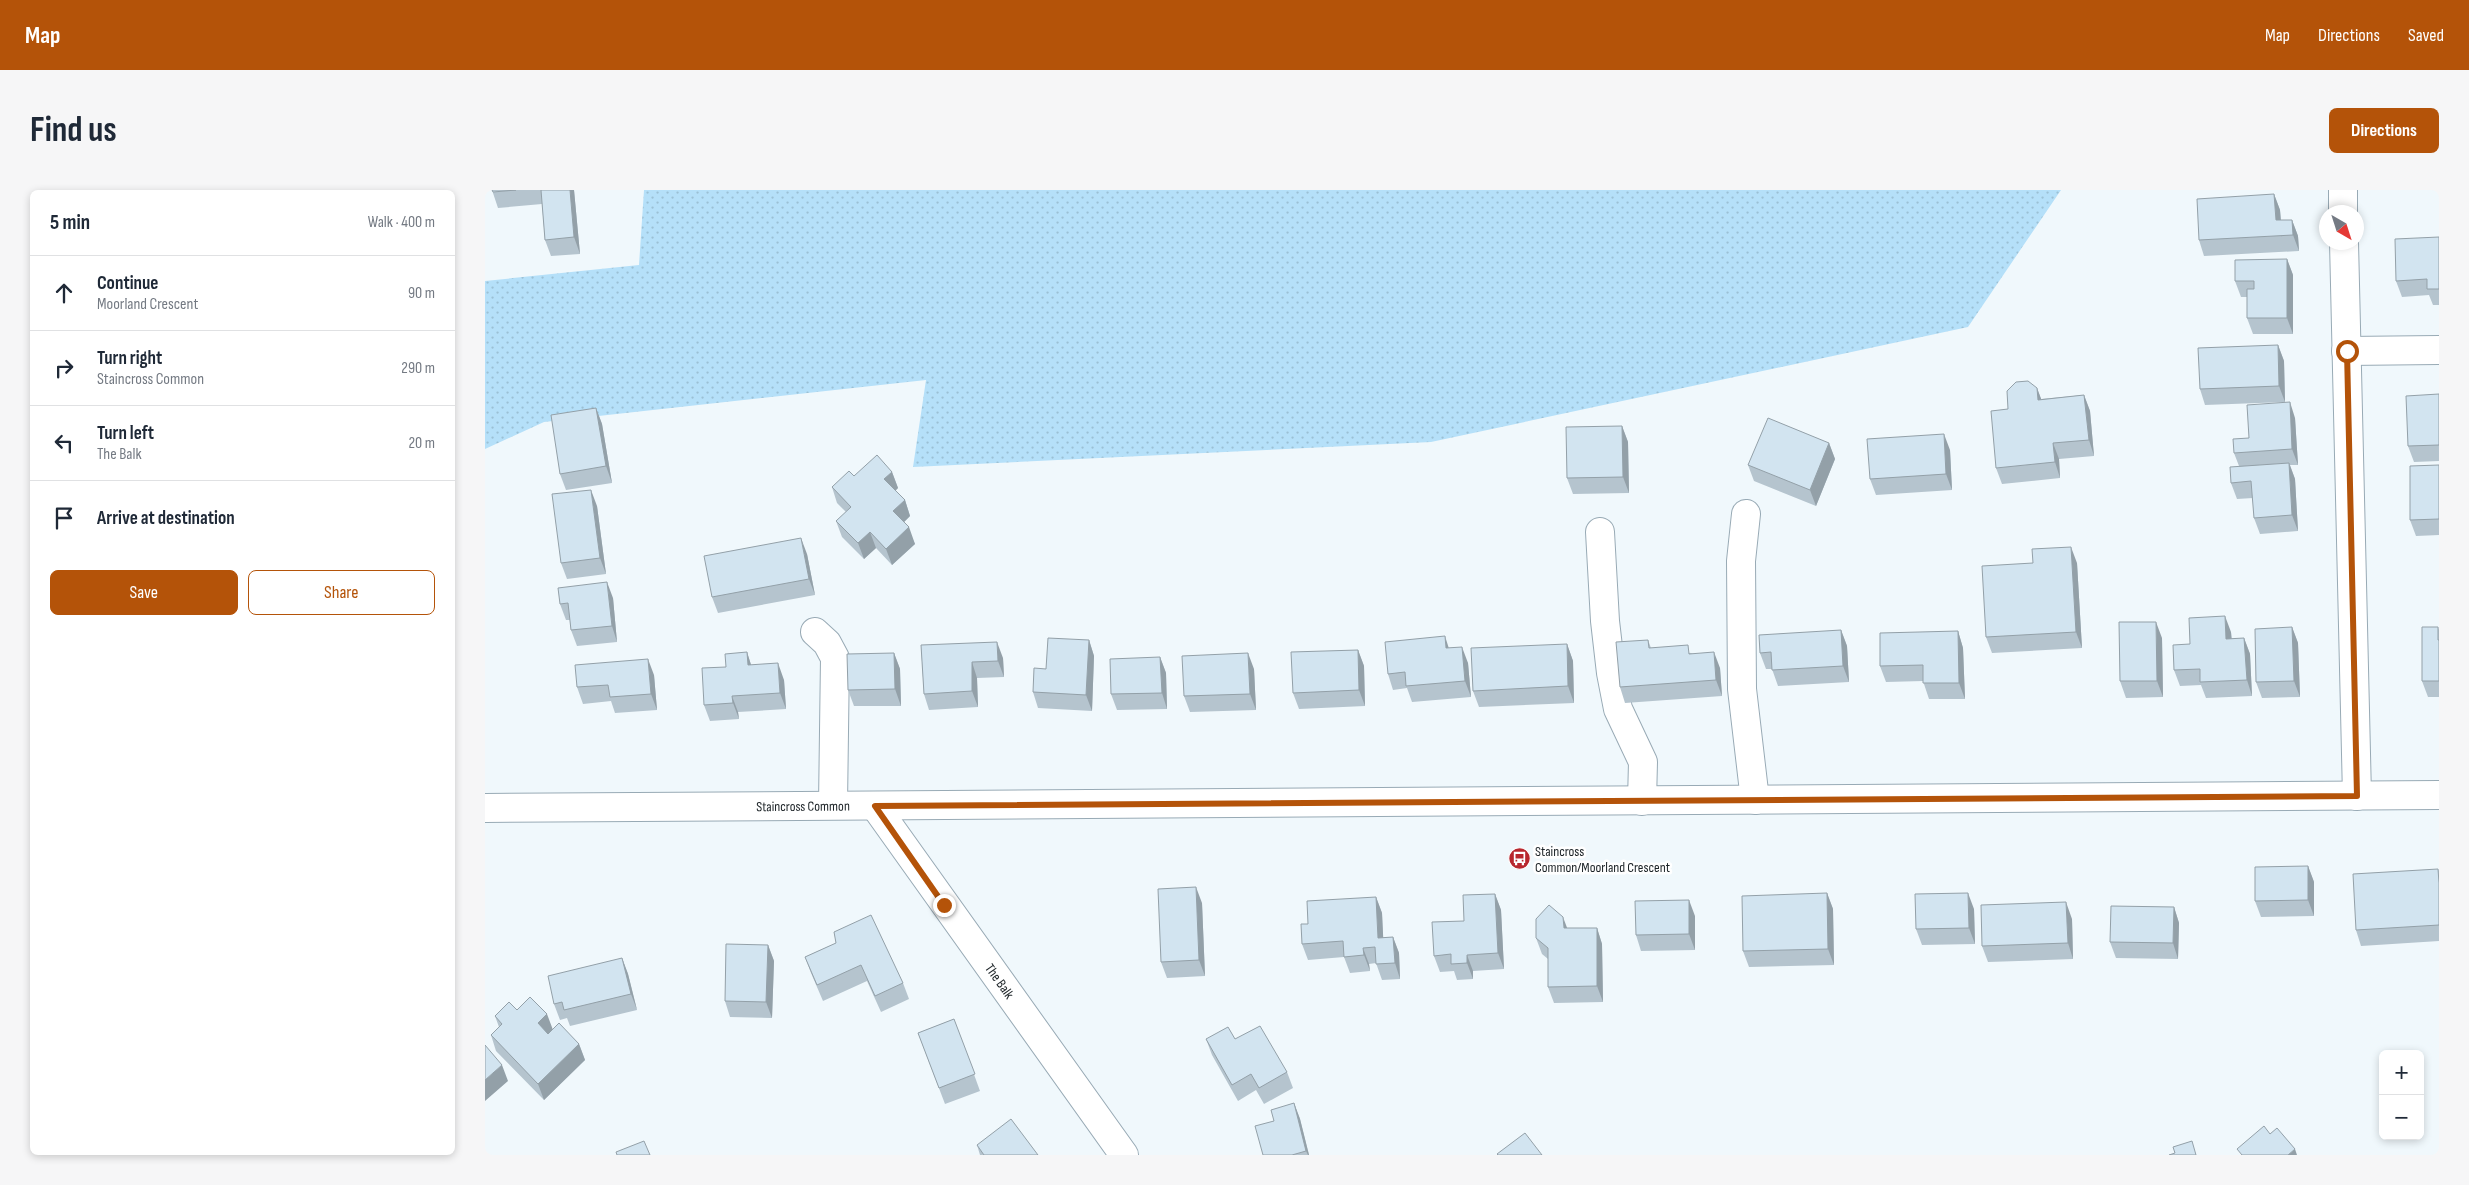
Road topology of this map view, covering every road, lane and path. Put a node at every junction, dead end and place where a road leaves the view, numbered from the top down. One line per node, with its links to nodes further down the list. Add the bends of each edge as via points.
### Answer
1 (2343, 190): 2 (street)
2 (2343, 205)
3 (2344, 250): 5 (street)
4 (2439, 350): 5 (street)
5 (2347, 351): 10 (street)
6 (1746, 514): 11 (street, via 1741,561 1742,689)
7 (1600, 532): 12 (street, via 1611,673 1618,709 1643,762)
8 (815, 632): 13 (street, via 827,643 835,658)
9 (2439, 795): 10 (street, Staincross Common)
10 (2357, 796): 11 (street, Staincross Common)
11 (1755, 800): 12 (street, Staincross Common)
12 (1642, 801): 14 (street, Staincross Common)
13 (833, 805): 14 (street, Staincross Common); 15 (street, Staincross Common)
14 (875, 806): 16 (street, The Balk)
15 (485, 808)
16 (1124, 1155)

